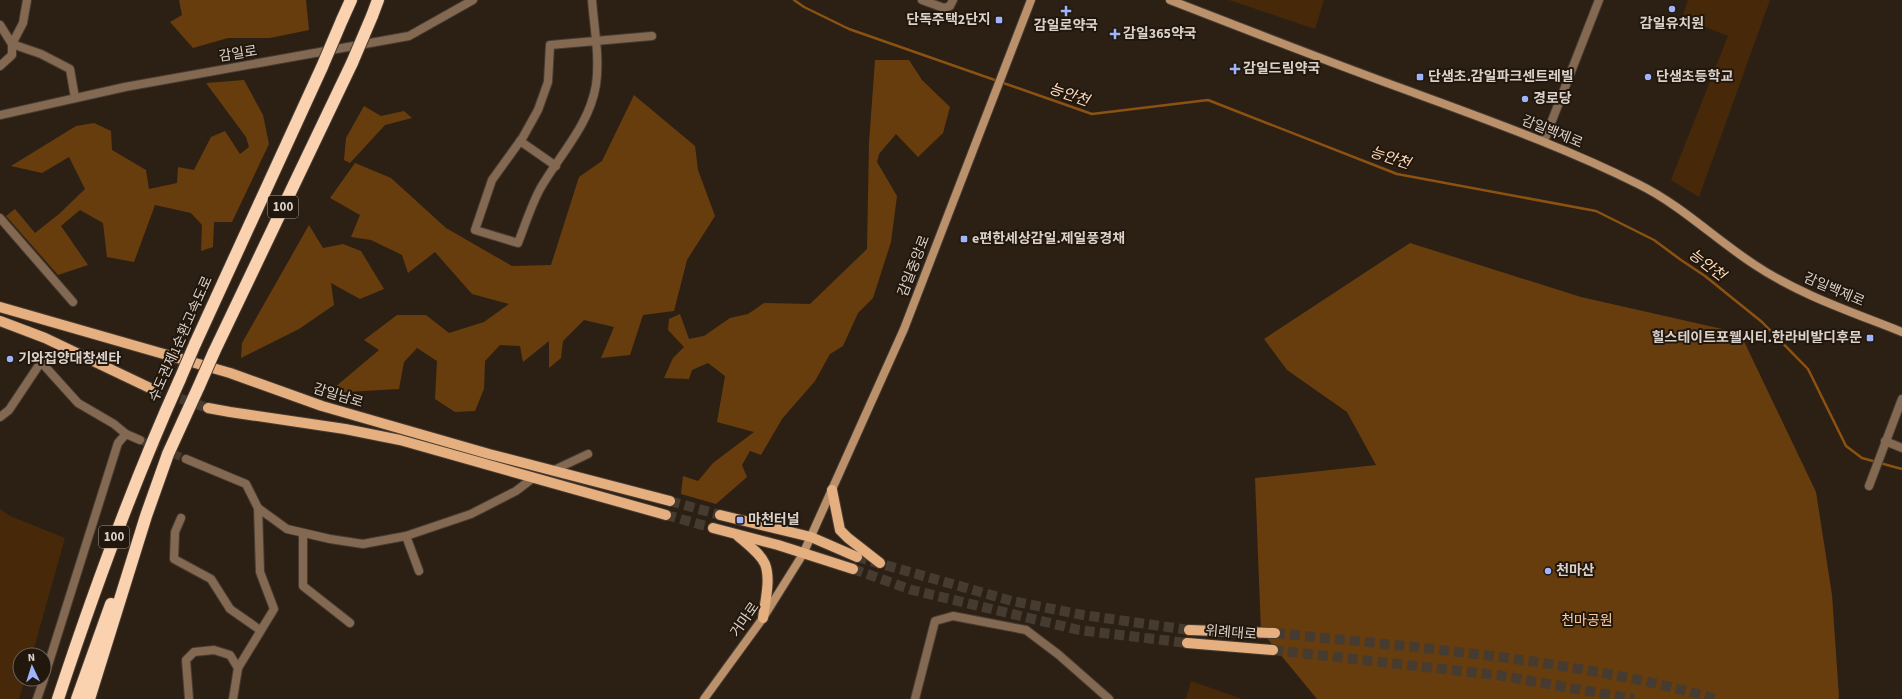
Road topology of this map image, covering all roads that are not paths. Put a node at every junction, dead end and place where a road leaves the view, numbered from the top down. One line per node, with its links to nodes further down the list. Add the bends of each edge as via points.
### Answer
1 (27, 0): 14 (street, via 23,24)
2 (351, 0): 69 (highway, 수도권제1순환고속도로 / 100, bridge, via 150,446 115,535)
3 (378, 0): 46 (highway, 100, bridge, via 352,63 168,454)
4 (473, 0): 16 (street, 감일로, via 409,36)
5 (592, 0): 13 (street)
6 (922, 0): 7 (street, via 944,8 950,6)
7 (953, 0)
8 (1031, 0): 41 (main road, 감일중앙로, via 904,329)
9 (1170, 0): 19 (main road, 감일백제로, via 1290,48)
10 (1599, 0): 19 (street)
11 (0, 25): 14 (street)
12 (652, 36): 13 (street)
13 (596, 41): 18 (street, via 550,45 548,82 538,110); 20 (street, via 596,86 584,124)
14 (12, 44): 15 (street, via 12,55); 16 (street, via 41,54 70,69)
15 (0, 66)
16 (75, 98): 17 (street, 감일로)
17 (0, 115)
18 (520, 140): 20 (street); 20 (street, via 492,180 475,230 518,243 540,190)
19 (1544, 141): 26 (main road, 감일백제로, via 1640,184 1669,201 1728,246 1782,281 1820,300)
20 (556, 166)
21 (0, 218): 22 (street)
22 (73, 302)
23 (0, 307): 25 (main road, 감일남로)
24 (0, 321): 27 (main road)
25 (61, 324): 27 (main road, via 49,332); 38 (main road, 감일남로, via 230,373 322,406)
26 (1902, 332)
27 (50, 340): 28 (main road)
28 (152, 389)
29 (1902, 400): 34 (street)
30 (208, 408): 39 (main road, 감일남로, via 400,440)
31 (0, 417): 32 (street, via 9,410 41,362 78,403)
32 (126, 434): 33 (street); 65 (street, via 118,443)
33 (140, 440)
34 (1886, 442): 35 (street); 40 (street)
35 (1902, 448)
36 (588, 454): 38 (street)
37 (186, 459): 43 (street, via 246,484)
38 (552, 471): 42 (main road, 감일남로)
39 (533, 478): 44 (main road, 감일남로); 51 (street, via 516,491 471,514)
40 (1870, 486)
41 (832, 490): 52 (main road, 감일중앙로); 55 (main road, via 840,530)
42 (670, 501)
43 (258, 508): 49 (street, via 287,529); 60 (street, via 260,572 274,608)
44 (666, 515)
45 (720, 515): 52 (main road)
46 (146, 516): 70 (highway, 100, via 100,630); 71 (highway, 100)
47 (181, 518): 60 (street, via 175,532 174,559 211,580 230,609)
48 (713, 528): 50 (main road)
49 (303, 533): 51 (street, via 363,544); 59 (street, via 303,586)
50 (737, 535): 53 (main road); 58 (main road, via 764,563 767,574)
51 (406, 536): 57 (street)
52 (811, 537): 53 (main road, 거마로); 54 (main road)
53 (804, 554): 56 (main road); 58 (main road, 거마로)
54 (857, 557)
55 (880, 563)
56 (853, 569)
57 (419, 571)
58 (763, 618): 74 (main road, 거마로)
59 (350, 622)
60 (260, 630): 66 (street)
61 (1189, 630): 62 (main road, 위례대로)
62 (1275, 633)
63 (1187, 644): 64 (main road, 위례대로)
64 (1273, 650)
65 (52, 653)
66 (238, 668): 72 (street, via 230,655 214,650 194,652 186,660); 73 (street)
67 (41, 687): 68 (street)
68 (37, 699)
69 (58, 699)
70 (77, 699)
71 (89, 699)
72 (189, 699)
73 (233, 699)
74 (704, 699)
75 (915, 699): 76 (street, via 935,621 953,616 1026,630)
76 (1109, 699)

